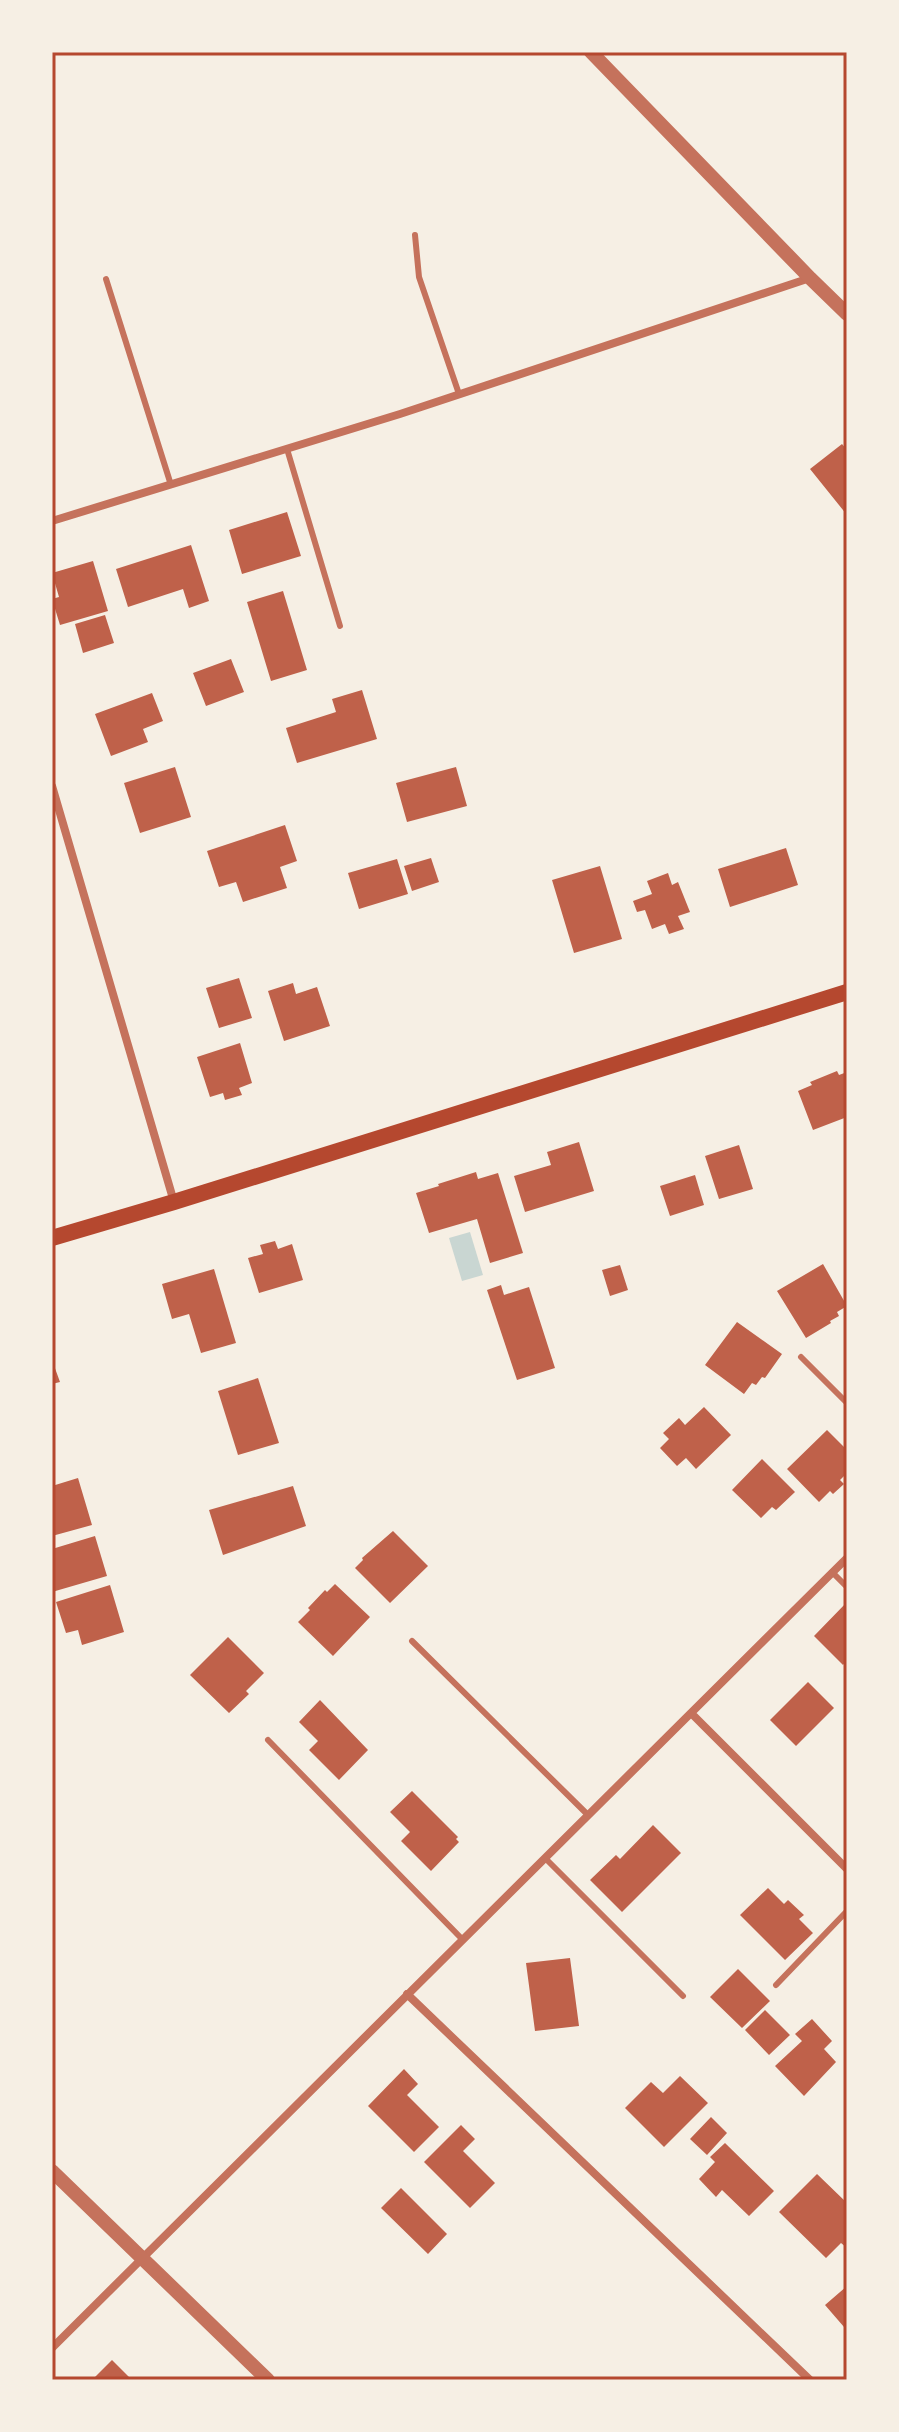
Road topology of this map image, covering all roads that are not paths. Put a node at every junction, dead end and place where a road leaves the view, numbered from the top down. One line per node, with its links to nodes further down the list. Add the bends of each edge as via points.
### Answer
1 (591, 52): 3 (street)
2 (415, 235): 6 (lane, via 419,277)
3 (810, 278): 5 (street); 6 (street)
4 (106, 279): 8 (lane)
5 (847, 314)
6 (459, 394): 7 (street)
7 (287, 449): 8 (street); 10 (lane)
8 (171, 485): 9 (street)
9 (52, 521)
10 (340, 626)
11 (52, 786): 13 (street)
12 (847, 992): 13 (main road)
13 (174, 1202): 14 (main road)
14 (52, 1238)
15 (801, 1357): 16 (lane)
16 (847, 1403)
17 (847, 1558): 18 (street)
18 (832, 1572): 19 (lane); 21 (street)
19 (847, 1587)
20 (412, 1641): 23 (lane)
21 (691, 1713): 23 (street); 25 (street)
22 (268, 1740): 27 (lane)
23 (588, 1815): 24 (street)
24 (545, 1858): 27 (street); 30 (lane)
25 (847, 1869)
26 (847, 1911): 28 (lane)
27 (462, 1939): 29 (street)
28 (776, 1985)
29 (407, 1994): 32 (street); 35 (street)
30 (683, 1996)
31 (52, 2171): 32 (street)
32 (142, 2256): 33 (street); 34 (street)
33 (52, 2348)
34 (268, 2380)
35 (810, 2380)

